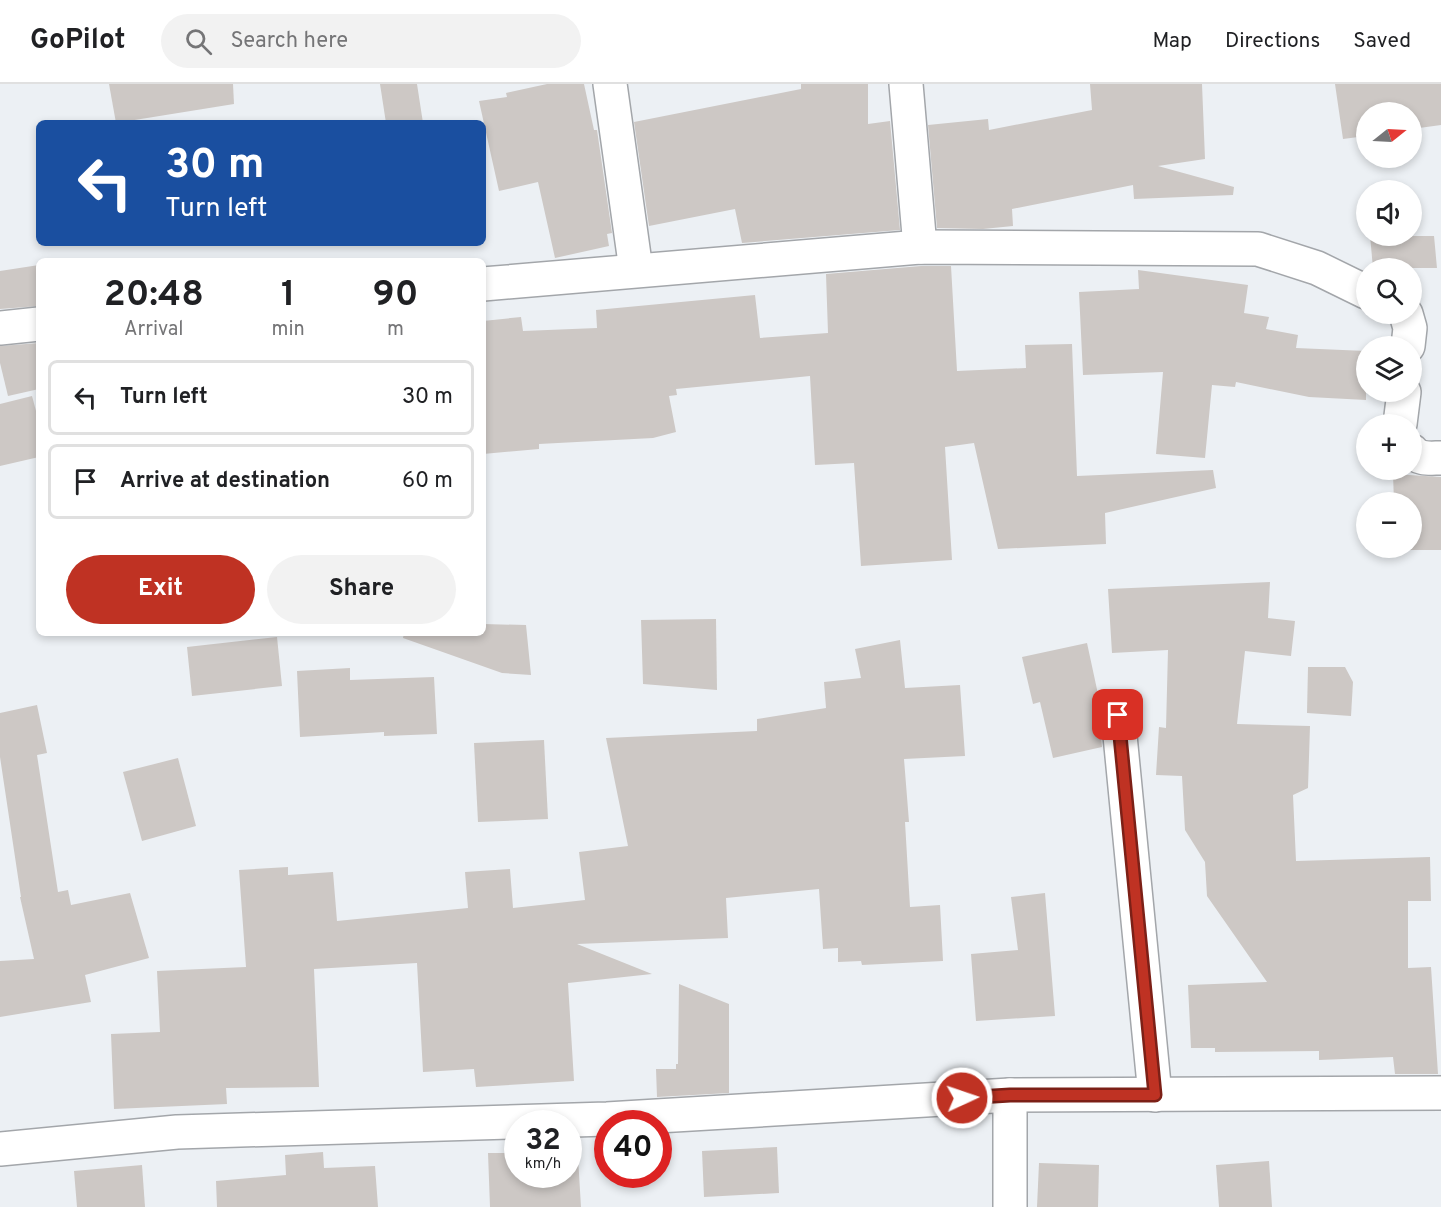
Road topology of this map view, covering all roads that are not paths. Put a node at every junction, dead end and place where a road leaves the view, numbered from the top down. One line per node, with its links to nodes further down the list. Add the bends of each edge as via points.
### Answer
1 (610, 84): 4 (street)
2 (906, 84): 3 (street)
3 (920, 247): 4 (street); 6 (street, via 1258,249 1317,268)
4 (636, 270): 5 (street)
5 (486, 284)
6 (1356, 287)
7 (36, 324): 8 (street)
8 (0, 328)
9 (1422, 457): 10 (street)
10 (1441, 458)
11 (1118, 715): 14 (street)
12 (1441, 1093): 14 (street)
13 (1010, 1095): 14 (street); 15 (street, via 607,1119 177,1132); 16 (street)
14 (1155, 1095)
15 (0, 1149)
16 (1010, 1207)

